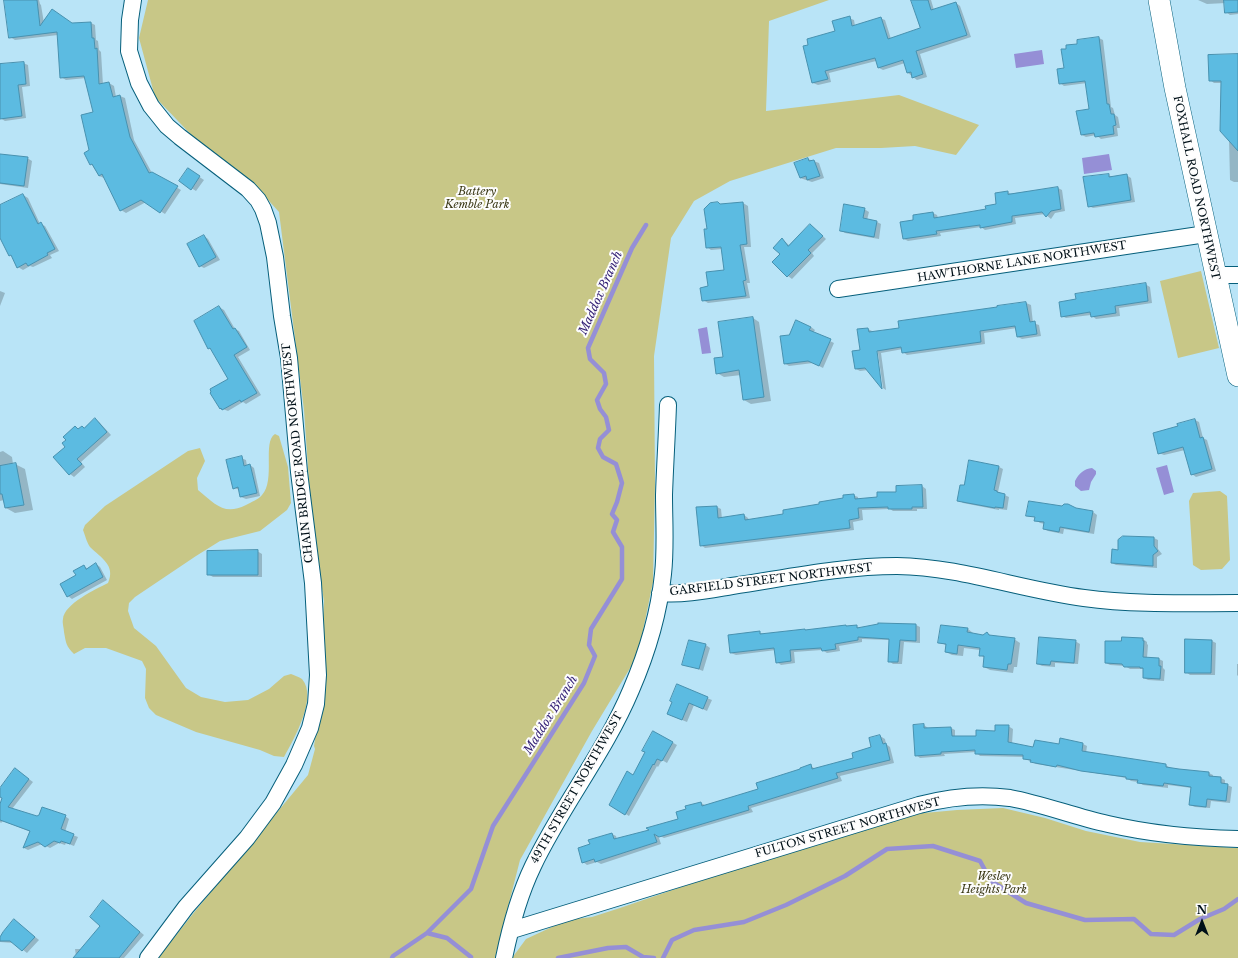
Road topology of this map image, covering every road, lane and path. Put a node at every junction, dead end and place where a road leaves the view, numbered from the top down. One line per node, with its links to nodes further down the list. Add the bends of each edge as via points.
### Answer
1 (133, 0): 13 (street, CHAIN BRIDGE ROAD NORTHWEST, via 129,51 136,76 149,102 167,126 248,189 258,200 268,223 289,358 299,472 314,592 318,676 316,704 310,728 280,791 247,838 186,907)
2 (1159, 0): 3 (main road, FOXHALL ROAD NORTHWEST, via 1172,77)
3 (1206, 234): 4 (main road, FOXHALL ROAD NORTHWEST); 6 (street, HAWTHORNE LANE NORTHWEST)
4 (1215, 275): 5 (street); 7 (main road, FOXHALL ROAD NORTHWEST)
5 (1238, 275)
6 (838, 289)
7 (1238, 376)
8 (668, 405): 9 (street, 49TH STREET NORTHWEST)
9 (660, 593): 10 (street, GARFIELD STREET NORTHWEST, via 676,594 851,569 894,566 942,570 1084,598 1159,603); 12 (street, 49TH STREET NORTHWEST, via 644,658 627,700 535,862 523,890)
10 (1238, 603)
11 (1238, 839): 12 (street, FULTON STREET NORTHWEST, via 1170,835 1128,829 1005,798 953,798 920,805)
12 (512, 930): 14 (street, 49TH STREET NORTHWEST)
13 (148, 958)
14 (504, 958)

